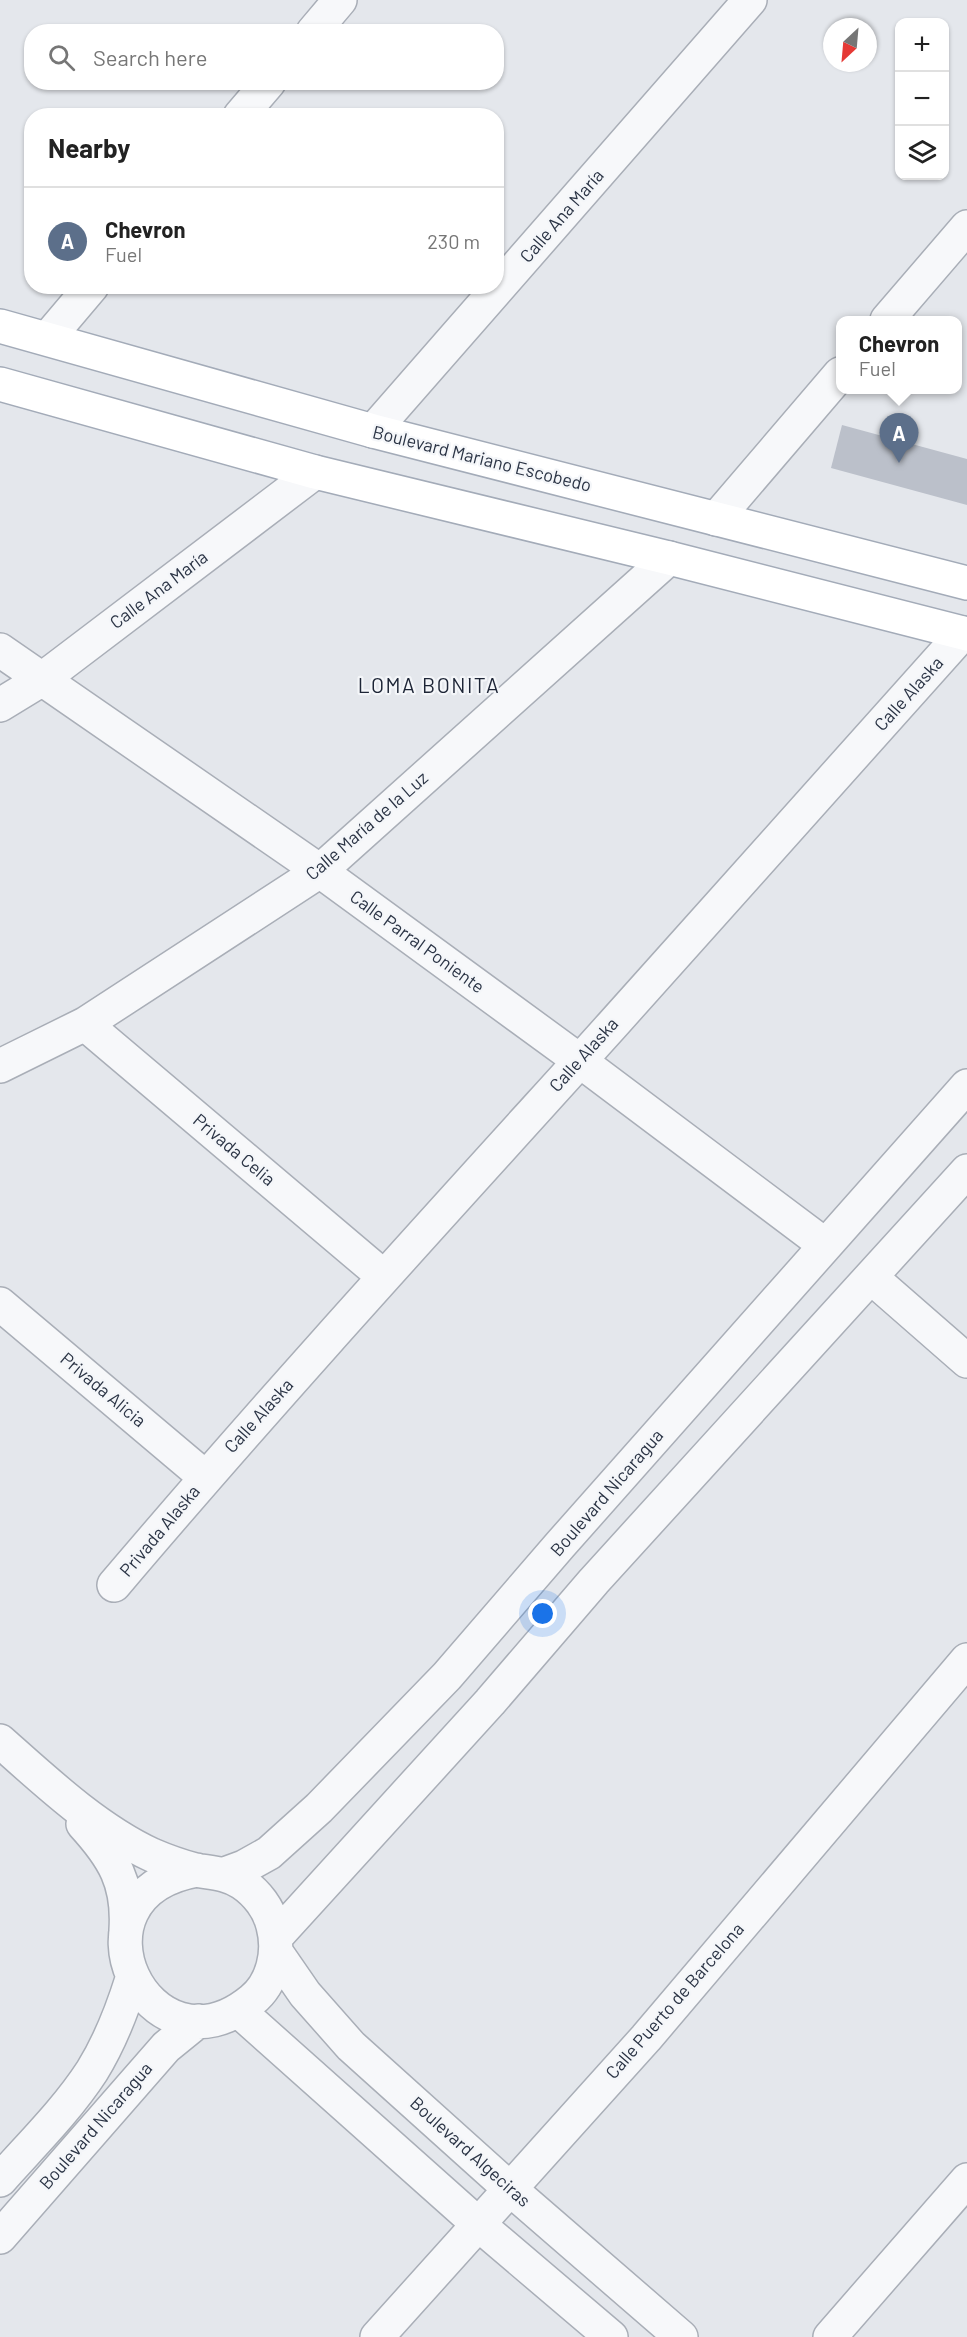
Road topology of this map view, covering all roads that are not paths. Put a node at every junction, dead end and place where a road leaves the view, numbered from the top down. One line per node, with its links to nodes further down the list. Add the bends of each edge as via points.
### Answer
1 (340, 0): 3 (street)
2 (750, 0): 7 (street, Calle Ana María)
3 (320, 24)
4 (262, 90): 5 (street)
5 (247, 108)
6 (967, 227): 10 (street)
7 (504, 281)
8 (85, 294): 12 (street)
9 (493, 294): 15 (street, Calle Ana María)
10 (891, 316)
11 (0, 326): 12 (main road, Boulevard Mariano Escobedo)
12 (48, 338): 15 (main road, Boulevard Mariano Escobedo)
13 (836, 379): 17 (street)
14 (0, 384): 16 (main road)
15 (373, 431): 17 (main road, Boulevard Mariano Escobedo)
16 (315, 472): 18 (main road); 22 (street, Calle Ana María)
17 (716, 519): 19 (main road, Boulevard Mariano Escobedo)
18 (669, 558): 20 (main road); 24 (street, Calle María de la Luz)
19 (967, 583)
20 (965, 634): 26 (street, Calle Alaska)
21 (0, 650): 22 (street, Calle Parral Poniente)
22 (41, 680): 23 (street, Calle Ana María); 24 (street, Calle Parral Poniente)
23 (0, 705)
24 (320, 871): 25 (street, Calle María de la Luz); 26 (street, Calle Parral Poniente)
25 (85, 1024): 27 (street, Calle María de la Luz); 31 (street, Privada Celia)
26 (580, 1061): 30 (street, Calle Parral Poniente); 31 (street, Calle Alaska)
27 (0, 1066)
28 (967, 1086): 30 (street, Boulevard Nicaragua)
29 (967, 1171): 32 (street)
30 (825, 1245): 40 (street, Boulevard Nicaragua, via 447,1676 319,1808 269,1853 244,1868)
31 (383, 1276): 35 (street, Calle Alaska)
32 (872, 1278): 34 (street); 42 (street, via 594,1581)
33 (0, 1304): 35 (street, Privada Alicia)
34 (967, 1361)
35 (205, 1477): 36 (street, Privada Alaska)
36 (114, 1585)
37 (967, 1660): 48 (street, Calle Puerto de Barcelona, via 646,2038)
38 (0, 1741): 39 (street)
39 (46, 1782): 40 (street, via 130,1843 166,1860); 41 (street, via 111,1858 122,1882)
40 (211, 1872): 41 (street, via 177,1874 158,1883 132,1914); 42 (street, via 241,1882 254,1892 268,1913)
41 (126, 1934): 43 (street, via 126,1957)
42 (276, 1945): 44 (street, via 270,1976 258,1996); 48 (street, Boulevard Algeciras, via 305,1994 351,2046)
43 (132, 1978): 45 (street, via 159,2009 178,2018); 46 (street, Boulevard Nicaragua, via 121,2013 92,2070 71,2100)
44 (239, 2011): 45 (street, via 219,2019); 49 (street)
45 (198, 2021): 50 (street, Boulevard Nicaragua, via 166,2047)
46 (0, 2180)
47 (967, 2180): 54 (street)
48 (510, 2189): 49 (street, Calle Puerto de Barcelona); 53 (street, Boulevard Algeciras)
49 (478, 2224): 51 (street, Calle Puerto de Barcelona); 52 (street)
50 (0, 2237)
51 (377, 2337)
52 (611, 2337)
53 (681, 2337)
54 (830, 2337)

